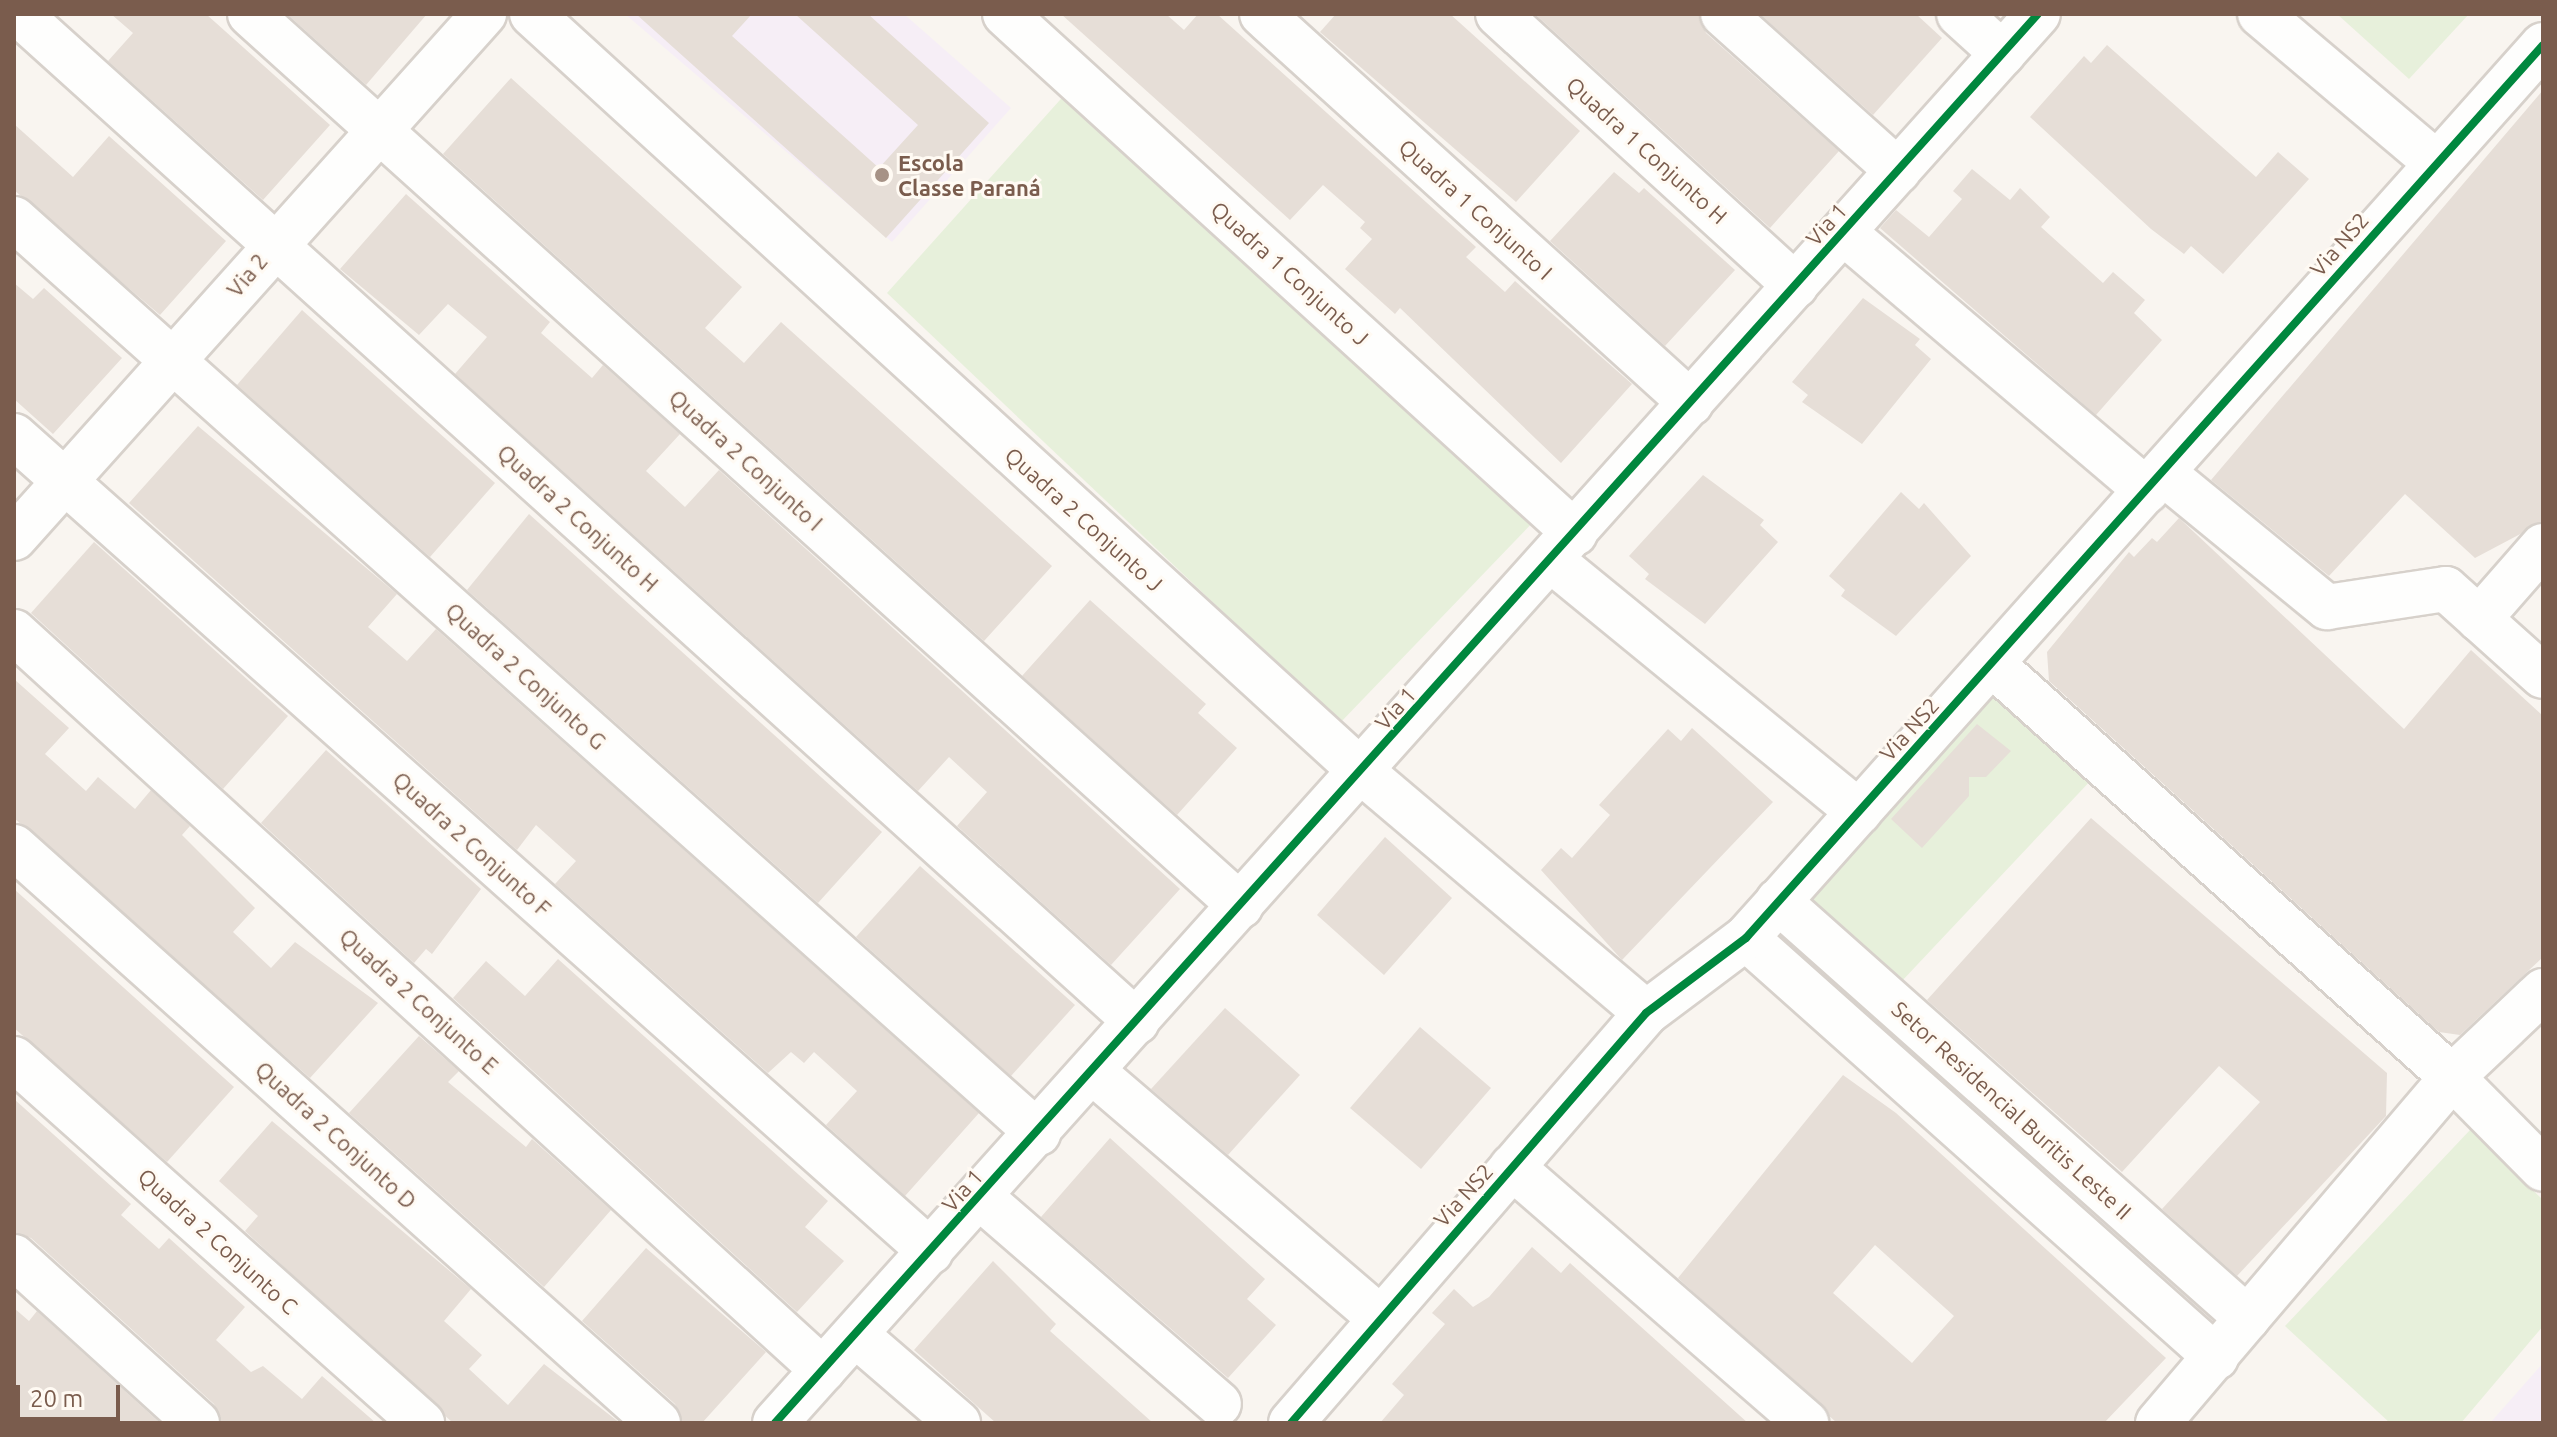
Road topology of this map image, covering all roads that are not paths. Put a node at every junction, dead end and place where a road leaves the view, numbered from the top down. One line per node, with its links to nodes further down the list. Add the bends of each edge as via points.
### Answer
1 (19, 14): 19 (street, Quadra 2 Conjunto H)
2 (250, 14): 14 (street, Quadra 2 Conjunto I)
3 (484, 14): 14 (street, Via 2)
4 (532, 14): 33 (street, Quadra 2 Conjunto J)
5 (1005, 14): 28 (street, Quadra 1 Conjunto J)
6 (1262, 14): 22 (street, Quadra 1 Conjunto I)
7 (1498, 14): 20 (street, Quadra 1 Conjunto H)
8 (1723, 14): 16 (street)
9 (1959, 14): 13 (street)
10 (2038, 14): 13 (street, Via 1)
11 (2260, 14): 15 (street)
12 (2543, 45): 15 (street, Via NS2)
13 (2003, 54): 16 (street, Via 1)
14 (378, 128): 19 (street, Via 2); 37 (street, Quadra 2 Conjunto I)
15 (2435, 162): 24 (street, Via NS2)
16 (1898, 171): 18 (street, Via 1)
17 (14, 219): 21 (street, Quadra 2 Conjunto G)
18 (1843, 232): 20 (street, Via 1); 24 (street)
19 (273, 244): 21 (street, Via 2); 41 (street, Quadra 2 Conjunto H)
20 (1796, 286): 22 (street, Via 1)
21 (174, 362): 25 (street, Via 2); 45 (street, Quadra 2 Conjunto G)
22 (1691, 403): 28 (street, Via 1)
23 (14, 436): 25 (street, Quadra 2 Conjunto F)
24 (2155, 482): 29 (street, via 2327,607 2446,589); 31 (street, Via NS2)
25 (66, 483): 26 (street, Via 2); 49 (street, Quadra 2 Conjunto F)
26 (14, 538)
27 (2543, 546): 29 (street)
28 (1563, 547): 33 (street, Via 1); 34 (street, Quadra 1 Conjunto J)
29 (2479, 619): 32 (street)
30 (14, 632): 55 (street, Quadra 2 Conjunto E)
31 (1992, 664): 34 (street, Via NS2); 44 (street)
32 (2543, 676)
33 (1362, 772): 37 (street, Via 1); 40 (street, Quadra 2 Conjunto J)
34 (1859, 812): 36 (street, Via NS2)
35 (14, 847): 60 (street, Quadra 2 Conjunto D)
36 (1778, 901): 38 (street, Via NS2); 52 (street, Setor Residencial Buritis Leste II)
37 (1241, 906): 41 (street, Via 1)
38 (1746, 938): 40 (street, Via NS2); 54 (street)
39 (2543, 991): 44 (street)
40 (1646, 1013): 46 (street, Via NS2)
41 (1137, 1022): 43 (street, Via 1)
42 (14, 1059): 59 (street, Quadra 2 Conjunto C)
43 (1093, 1072): 45 (street, Via 1); 51 (street)
44 (2452, 1077): 47 (street); 52 (street)
45 (1038, 1133): 48 (street, Via 1)
46 (1512, 1167): 51 (street, Via NS2); 63 (street)
47 (2543, 1169)
48 (980, 1197): 49 (street, Via 1); 56 (street)
49 (931, 1252): 53 (street, Via 1)
50 (14, 1257): 58 (street)
51 (1378, 1316): 57 (street, Via NS2)
52 (2247, 1318): 54 (street)
53 (856, 1335): 55 (street, Via 1); 62 (street)
54 (2216, 1357): 64 (street)
55 (823, 1370): 61 (street, Via 1)
56 (1219, 1404)
57 (1308, 1417)
58 (197, 1423)
59 (422, 1423)
60 (658, 1423)
61 (775, 1423)
62 (958, 1423)
63 (1806, 1423)
64 (2158, 1423)

